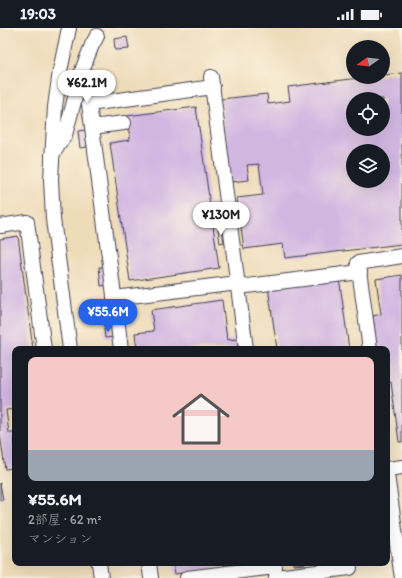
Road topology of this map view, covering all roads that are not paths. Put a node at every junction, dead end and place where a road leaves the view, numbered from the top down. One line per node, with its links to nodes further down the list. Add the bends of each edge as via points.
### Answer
1 (69, 28): 5 (street, via 55,107)
2 (97, 36): 5 (street, via 84,68 65,135)
3 (124, 123): 4 (street)
4 (92, 127): 9 (street, via 89,104 212,82); 10 (street)
5 (52, 155): 12 (street, via 53,219)
6 (0, 226): 11 (street, via 28,222)
7 (402, 256): 8 (street, via 358,263)
8 (360, 272): 9 (street); 15 (street)
9 (238, 285): 10 (street); 14 (street)
10 (114, 298): 13 (street)
11 (44, 346)
12 (70, 346)
13 (121, 346)
14 (246, 346)
15 (370, 346)
16 (402, 467): 17 (street)
17 (390, 469)
18 (390, 495): 27 (street)
19 (99, 566): 24 (street)
20 (150, 566): 25 (street)
21 (350, 570): 22 (street)
22 (276, 571): 23 (street)
23 (208, 577): 26 (street)
24 (101, 578)
25 (152, 578)
26 (187, 578)
27 (402, 578)

